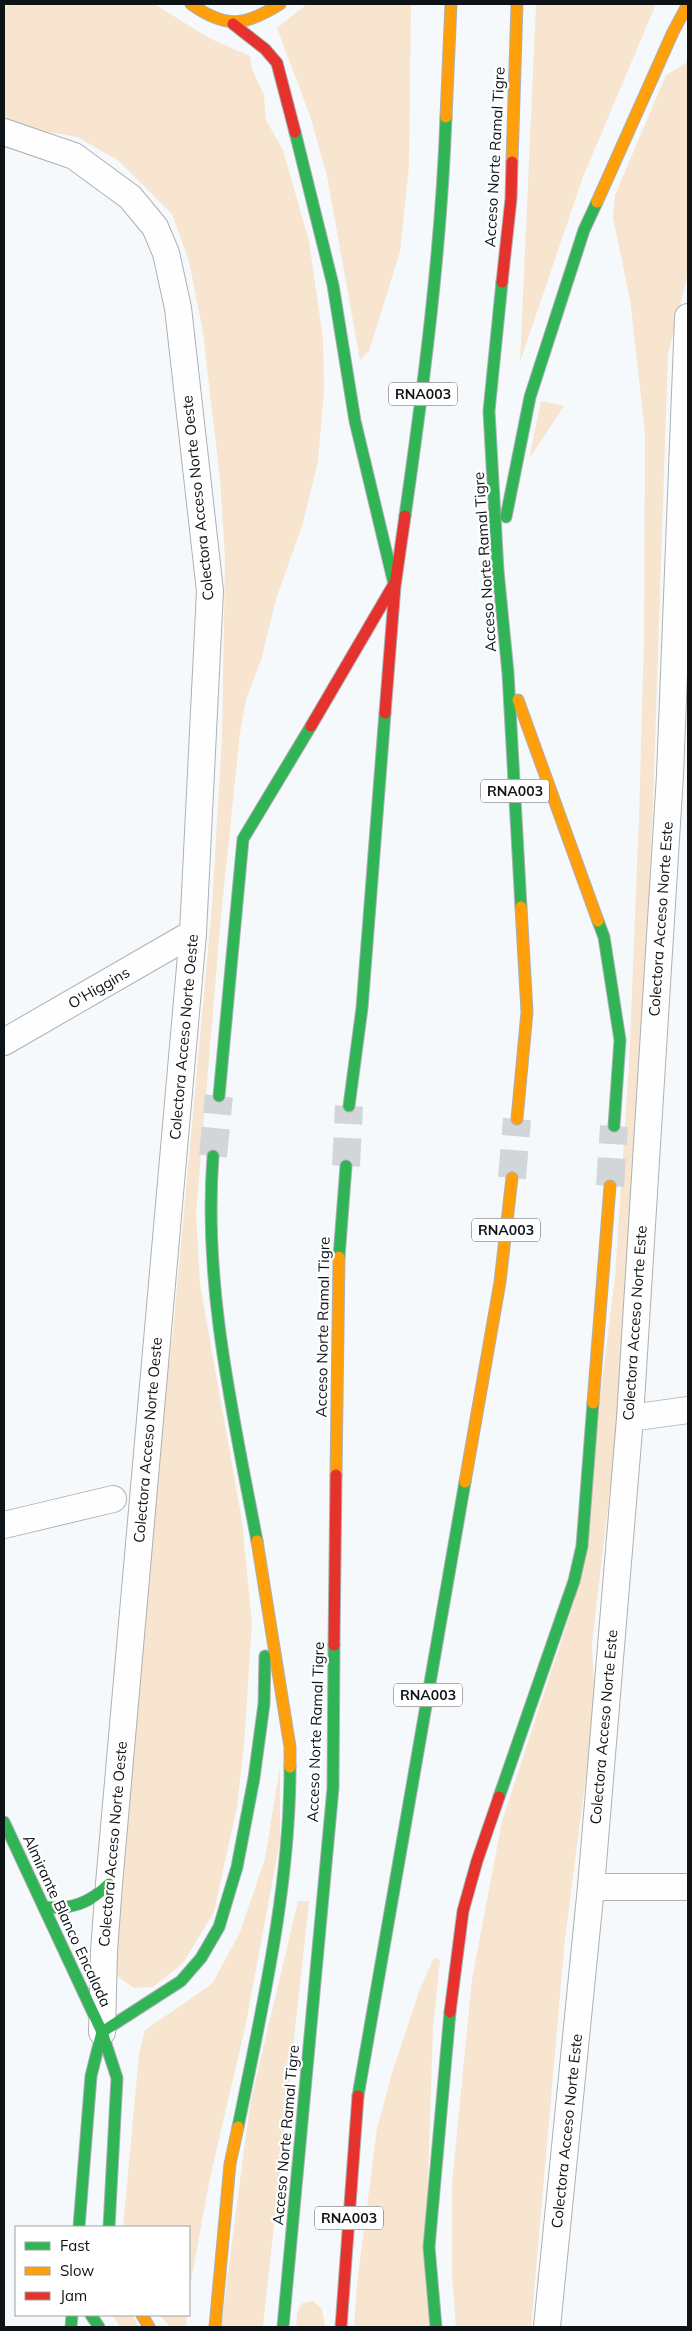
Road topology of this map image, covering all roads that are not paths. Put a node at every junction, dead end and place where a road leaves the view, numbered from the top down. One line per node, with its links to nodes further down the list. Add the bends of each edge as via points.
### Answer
1 (192, 4): 6 (main road, via 207,17)
2 (280, 4): 6 (main road, via 258,19)
3 (451, 4): 10 (main road, RNA003, via 444,200 424,381)
4 (517, 4): 9 (main road, Acceso Norte Ramal Tigre / RNA003, via 511,199 489,411)
5 (688, 4): 9 (main road, via 582,235 530,398)
6 (233, 24): 10 (main road, via 265,49 277,63 332,286 355,421)
7 (4, 132): 13 (street, Colectora Acceso Norte Oeste, via 74,156 130,197 155,227 166,253 178,308 210,591)
8 (688, 317): 12 (street, Colectora Acceso Norte Este)
9 (498, 571): 11 (main road, Acceso Norte Ramal Tigre / RNA003)
10 (395, 586): 15 (main road, via 243,840); 16 (main road, RNA003, via 362,1008)
11 (508, 673): 17 (main road, Acceso Norte Ramal Tigre / RNA003, via 526,1012); 18 (main road, via 604,937 620,1040)
12 (679, 774): 24 (street, Colectora Acceso Norte Este)
13 (193, 933): 14 (street, O'Higgins); 29 (street, Colectora Acceso Norte Oeste)
14 (4, 1042)
15 (220, 1096)
16 (349, 1106)
17 (517, 1119)
18 (614, 1126)
19 (214, 1156): 27 (main road, via 210,1194 219,1336)
20 (346, 1166): 41 (main road, Acceso Norte Ramal Tigre / RNA003, via 338,1266 333,1788)
21 (512, 1178): 42 (main road, RNA003, via 499,1292 356,2108)
22 (610, 1186): 43 (main road, via 582,1546 574,1581 477,1860 463,1912 453,1978 429,2247)
23 (688, 1410): 24 (street)
24 (630, 1418): 30 (street, Colectora Acceso Norte Este)
25 (113, 1499): 26 (street)
26 (4, 1525)
27 (267, 1594): 33 (main road, via 264,1704 254,1778 237,1867 218,1927 201,1958 181,1982); 40 (main road, via 290,1747 290,1806 276,1940 230,2164)
28 (4, 1822): 32 (main road, Almirante Blanco Encalada)
29 (109, 1884): 32 (main road, via 97,1898 80,1907 62,1910); 33 (street, Colectora Acceso Norte Oeste)
30 (591, 1887): 31 (street); 44 (street, Colectora Acceso Norte Este)
31 (688, 1887)
32 (44, 1907): 33 (main road, Almirante Blanco Encalada)
33 (102, 2032): 34 (main road, via 90,2076); 35 (main road, Almirante Blanco Encalada, via 117,2078)
34 (79, 2226)
35 (109, 2226)
36 (92, 2316): 38 (main road)
37 (143, 2316): 39 (main road)
38 (99, 2327)
39 (150, 2327)
40 (214, 2327)
41 (283, 2327)
42 (341, 2327)
43 (436, 2327)
44 (547, 2327)

